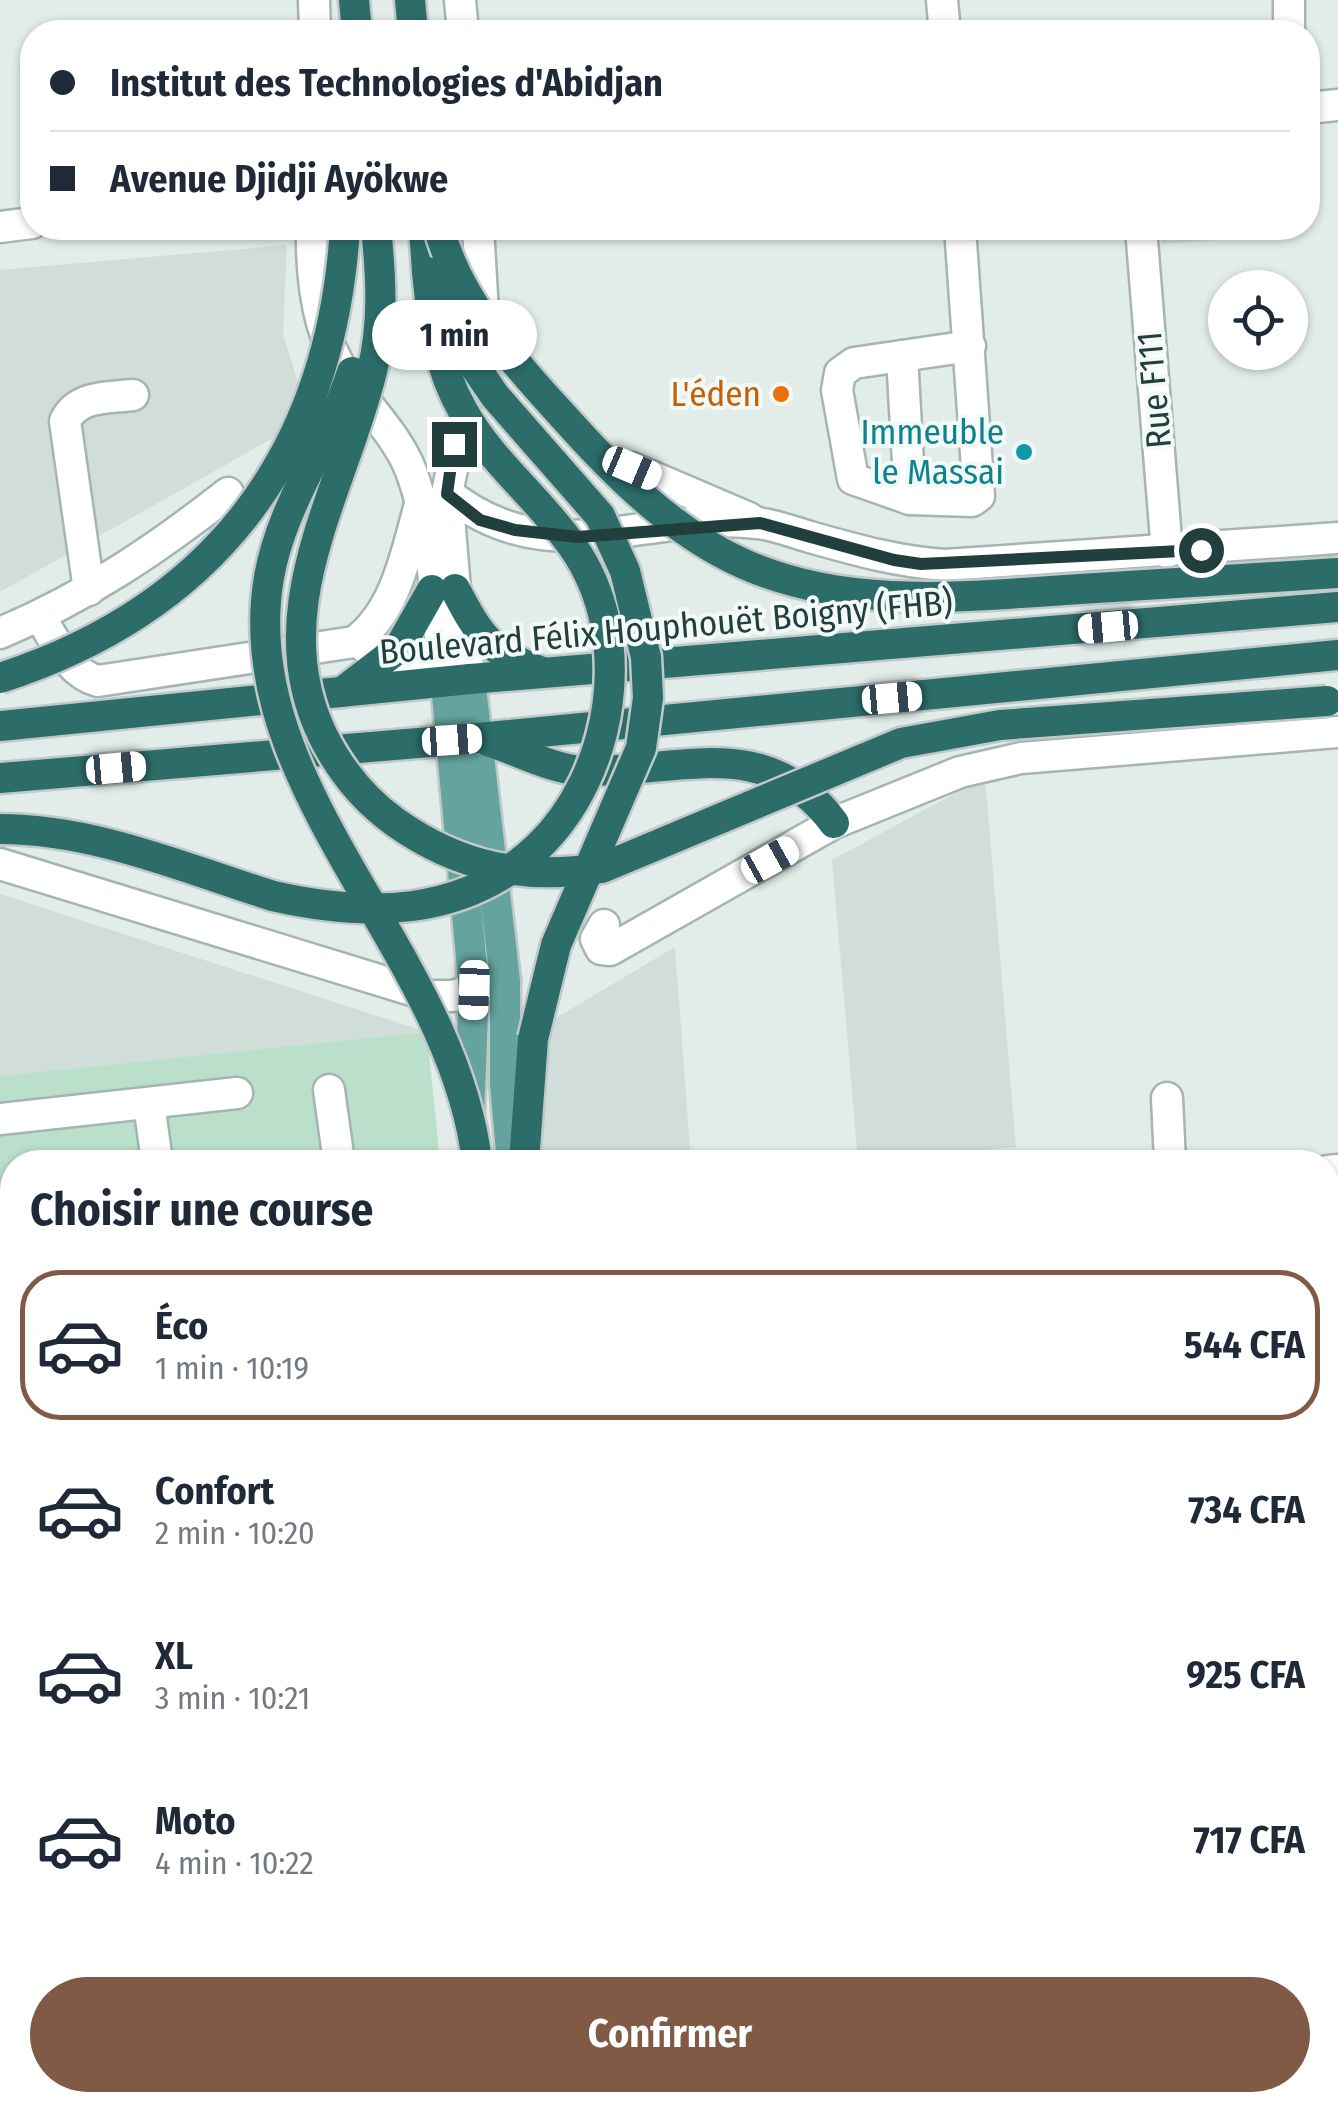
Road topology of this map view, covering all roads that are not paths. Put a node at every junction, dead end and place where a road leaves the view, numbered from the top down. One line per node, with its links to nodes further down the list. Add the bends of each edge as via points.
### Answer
1 (312, 240): 10 (street)
2 (344, 240): 33 (highway, bridge, via 319,374 292,446 262,496 165,593 47,663)
3 (345, 240): 10 (street)
4 (379, 240): 12 (highway, bridge)
5 (425, 240): 11 (highway)
6 (446, 240): 23 (highway, bridge, via 462,284 526,376 640,494 695,538 743,564 797,584 925,599)
7 (478, 240): 18 (street, via 486,320)
8 (961, 240): 13 (street)
9 (1142, 240): 22 (street, Rue F111)
10 (311, 272): 18 (street, via 343,372)
11 (427, 272): 42 (highway, bridge, via 433,333 464,414 574,548 605,629 605,716 584,790 560,826 522,862 489,880 406,909 357,912 273,896 98,840); 57 (highway, bridge, via 495,396 600,516 625,571 646,657 641,748 556,945 533,1039)
12 (382, 284): 36 (highway, bridge, via 372,375 308,569 302,669 320,730 348,779 380,811 448,856 510,873 602,868 901,743 1000,725); 55 (highway, bridge, via 349,382 287,510 270,577 265,635 271,692 320,818 402,952 440,1029 465,1097)
13 (970, 346): 14 (street); 19 (street, via 979,496)
14 (902, 356): 19 (street); 19 (street, via 854,363 840,373 837,390 853,479)
15 (133, 395): 24 (street, via 86,400 65,421)
16 (632, 468): 20 (street)
17 (228, 494): 24 (street, via 153,552)
18 (434, 497): 20 (street, via 480,520 560,536); 25 (street); 29 (street, via 384,609)
19 (910, 499)
20 (760, 523): 22 (street, via 921,564)
21 (1338, 538): 22 (street)
22 (1167, 552)
23 (1338, 573)
24 (89, 590): 27 (street)
25 (443, 590): 31 (highway); 32 (highway, via 479,636 507,658); 34 (street)
26 (1338, 607): 32 (highway, Boulevard Félix Houphouët Boigny (FHB))
27 (40, 617): 28 (street); 29 (street, via 82,677 98,681)
28 (0, 633)
29 (354, 642): 31 (street)
30 (1338, 655): 39 (highway)
31 (388, 657): 34 (street); 35 (highway)
32 (550, 675): 34 (highway, Boulevard Félix Houphouët Boigny (FHB))
33 (0, 678)
34 (458, 682): 35 (highway, Boulevard Félix Houphouët Boigny (FHB)); 39 (main road)
35 (342, 692): 37 (highway, Boulevard Félix Houphouët Boigny (FHB))
36 (1332, 700)
37 (0, 726)
38 (1338, 732): 41 (street, via 1020,758 915,788)
39 (465, 739): 40 (highway); 41 (highway, via 581,771 726,762 760,768 793,780); 45 (main road); 46 (main road)
40 (0, 778)
41 (834, 823): 44 (street, via 610,950 596,939)
42 (0, 829)
43 (0, 864): 46 (street, via 431,996)
44 (604, 925)
45 (505, 980): 46 (street); 56 (main road)
46 (474, 990): 54 (main road)
47 (329, 1090): 53 (street)
48 (237, 1093): 50 (street)
49 (1167, 1098): 58 (street)
50 (149, 1103): 51 (street); 52 (street)
51 (0, 1119)
52 (156, 1150)
53 (337, 1150)
54 (467, 1150)
55 (475, 1150)
56 (511, 1150)
57 (525, 1150)
58 (1169, 1150)

